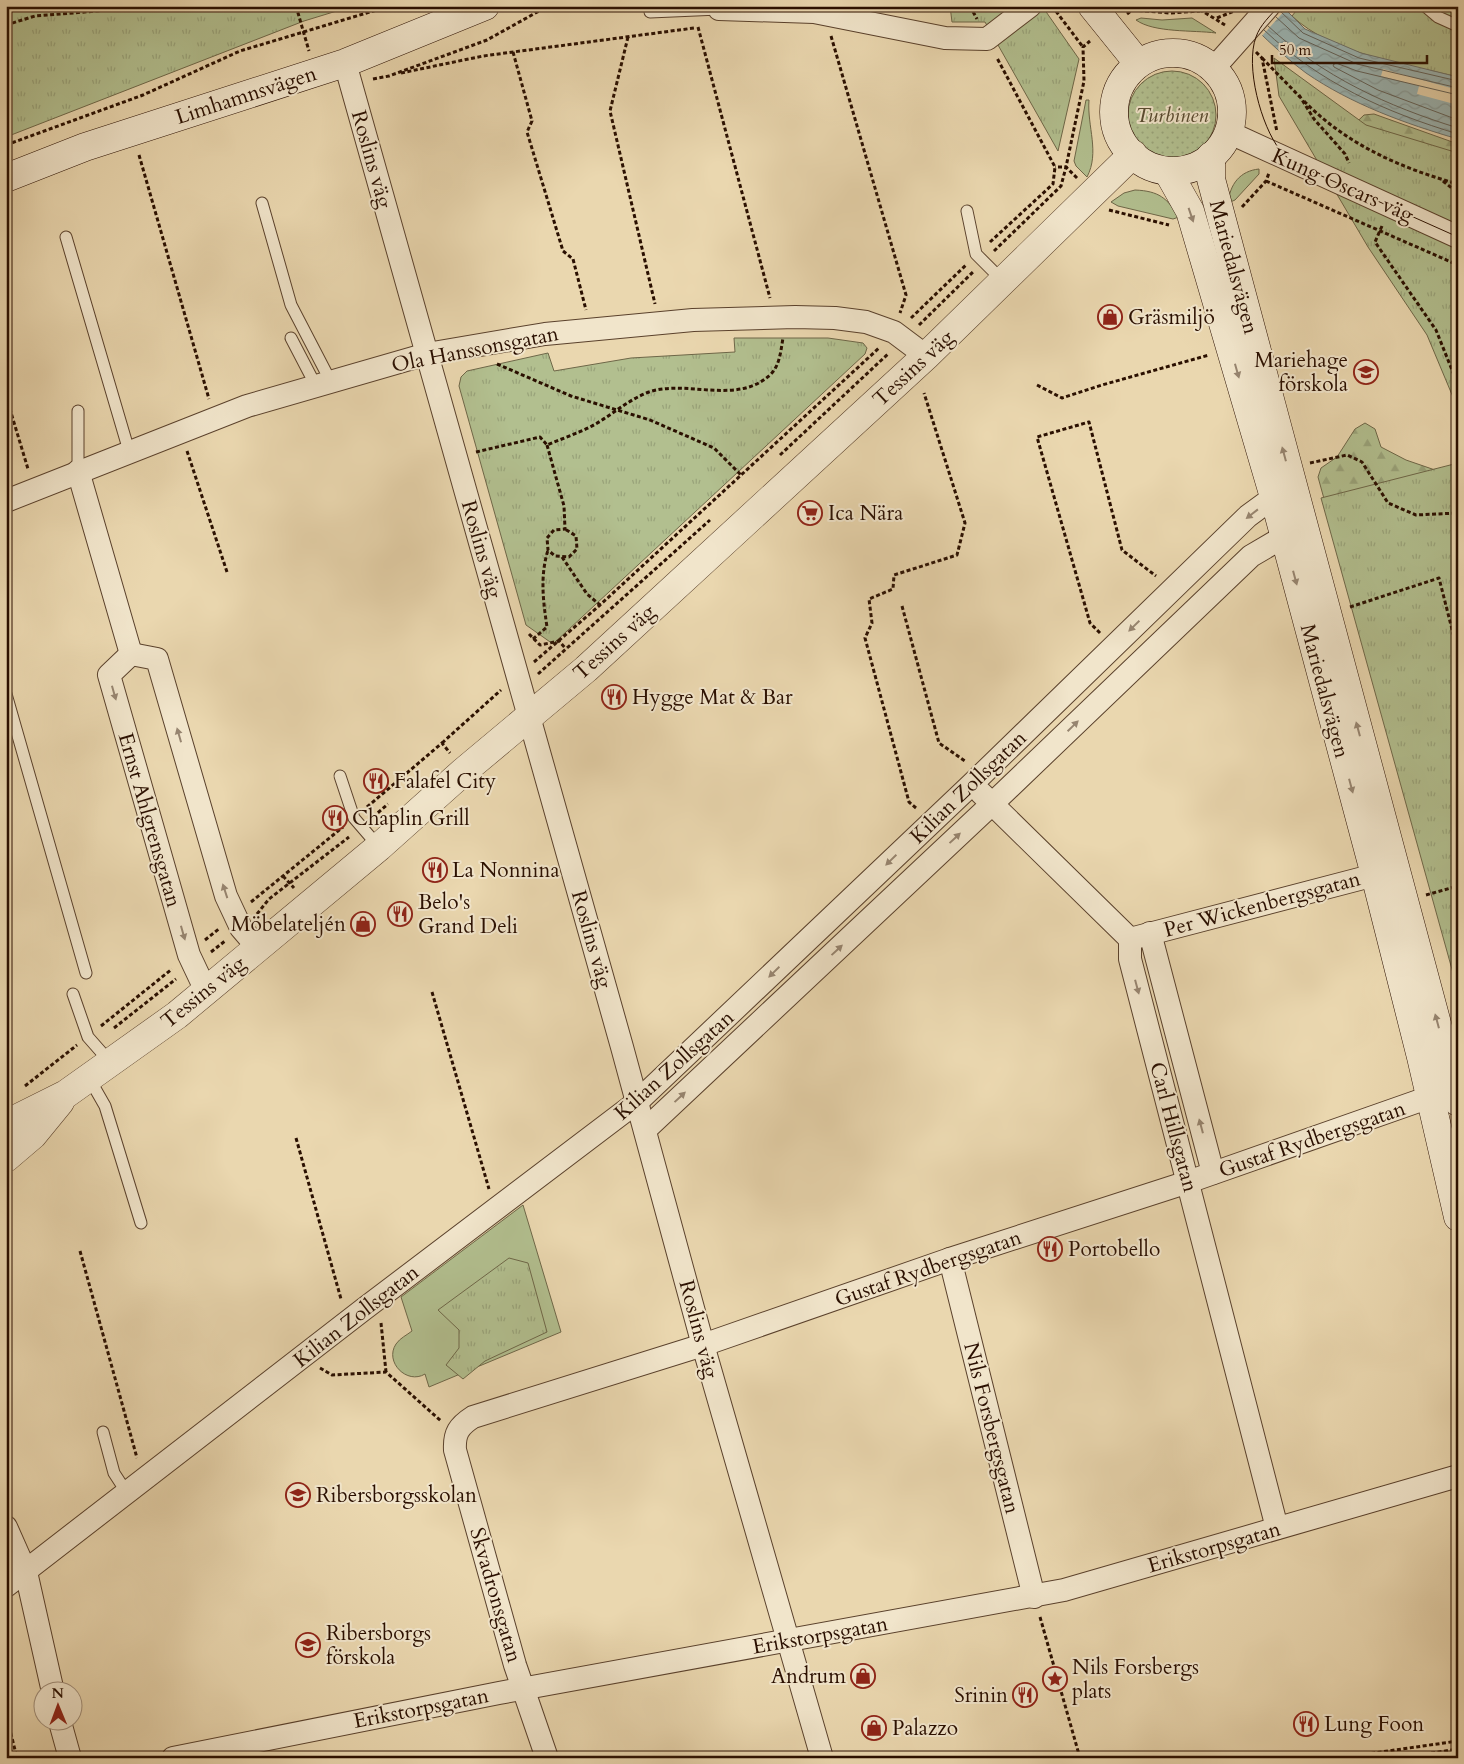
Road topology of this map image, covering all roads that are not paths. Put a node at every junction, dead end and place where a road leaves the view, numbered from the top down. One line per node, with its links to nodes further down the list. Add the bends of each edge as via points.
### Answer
1 (485, 6): 9 (main road, Limhamnsvägen)
2 (1030, 6): 6 (street, via 988,39 945,38 824,14)
3 (1092, 6): 10 (main road)
4 (1269, 6): 11 (street)
5 (1425, 6): 8 (lane, via 1438,17)
6 (720, 7): 7 (lane)
7 (650, 12)
8 (1458, 26)
9 (345, 63): 16 (main road, Limhamnsvägen, via 85,147); 23 (street, Roslins väg)
10 (1138, 63): 11 (main road, via 1167,52 1185,53); 13 (main road, via 1119,86 1112,111 1120,141)
11 (1214, 68): 12 (main road, via 1222,76 1229,95 1231,116)
12 (1228, 132): 14 (main road, via 1224,143); 20 (street, Kung Oscars väg)
13 (1133, 154): 15 (main road, via 1142,162); 21 (main road, Tessins väg)
14 (1211, 156): 15 (main road, via 1185,171); 29 (main road, Mariedalsvägen, one-way to 14, via 1231,211 1211,180)
15 (1168, 172): 29 (main road, Mariedalsvägen, one-way to 29, via 1193,222)
16 (6, 178)
17 (262, 203): 25 (lane, via 291,305)
18 (967, 211): 21 (lane, via 980,258)
19 (66, 237): 27 (lane)
20 (1458, 237)
21 (1003, 282): 24 (main road, Tessins väg)
22 (290, 338): 25 (lane)
23 (427, 354): 24 (street, Ola Hanssonsgatan, via 545,334 660,322 780,325 835,318 866,322 899,335); 25 (street, Ola Hanssonsgatan); 34 (street, Roslins väg)
24 (926, 356): 34 (main road, Tessins väg)
25 (324, 384): 27 (street, Ola Hanssonsgatan, via 247,406)
26 (78, 411): 28 (lane)
27 (129, 451): 28 (street, Ola Hanssonsgatan)
28 (78, 471): 30 (street, Ola Hanssonsgatan); 32 (street)
29 (1284, 494): 31 (main road, Mariedalsvägen); 36 (street, Kilian Zollsgatan, one-way to 36, via 1248,516)
30 (6, 501)
31 (1294, 531): 37 (street, Kilian Zollsgatan, one-way to 31, via 1250,556); 39 (main road, Mariedalsvägen)
32 (131, 654): 41 (street, one-way to 32, via 226,896 157,659); 43 (street, Ernst Ahlgrensgatan, one-way to 43, via 109,675 194,966)
33 (6, 694): 42 (lane)
34 (530, 717): 38 (main road, Tessins väg, via 464,770); 48 (street, Roslins väg)
35 (340, 776): 38 (lane, via 354,818)
36 (977, 779): 37 (street); 48 (street, Kilian Zollsgatan, one-way to 48)
37 (992, 804): 40 (street); 51 (street, Kilian Zollsgatan, one-way to 37)
38 (379, 847): 41 (main road, Tessins väg)
39 (1385, 872): 40 (street, Per Wickenbergsgatan); 47 (main road, Mariedalsvägen); 49 (main road, Mariedalsvägen, one-way to 39)
40 (1140, 936): 53 (street, Carl Hillsgatan, one-way to 40); 54 (street, Carl Hillsgatan, one-way to 54, via 1130,959)
41 (250, 938): 43 (main road, Tessins väg)
42 (86, 973)
43 (206, 991): 45 (main road, Tessins väg, via 177,1016)
44 (73, 994): 45 (lane)
45 (99, 1070): 46 (main road, Tessins väg); 56 (lane, via 105,1106)
46 (66, 1094): 50 (main road, Tessins väg); 52 (main road, Tessins väg, via 34,1135)
47 (1430, 1097): 53 (street, Gustaf Rydbergsgatan); 55 (main road, Mariedalsvägen)
48 (637, 1102): 51 (street, Roslins väg); 62 (street, Kilian Zollsgatan)
49 (1458, 1102)
50 (6, 1124)
51 (645, 1130): 58 (street, Roslins väg)
52 (6, 1158)
53 (1213, 1174): 54 (street, Gustaf Rydbergsgatan)
54 (1188, 1182): 57 (street, Gustaf Rydbergsgatan); 64 (street, Carl Hillsgatan)
55 (1458, 1218)
56 (141, 1223)
57 (950, 1259): 58 (street, Gustaf Rydbergsgatan); 67 (street, Nils Forsbergsgatan)
58 (703, 1345): 59 (street, Gustaf Rydbergsgatan, via 474,1417); 68 (street, Roslins väg)
59 (456, 1431): 70 (street, Skvadronsgatan, via 455,1450)
60 (103, 1432): 62 (lane, via 114,1473)
61 (1458, 1476): 64 (street, Erikstorpsgatan)
62 (135, 1487): 65 (street, Kilian Zollsgatan)
63 (6, 1527): 65 (street)
64 (1277, 1528): 67 (street, Erikstorpsgatan)
65 (26, 1572): 66 (street, Kilian Zollsgatan); 69 (street)
66 (6, 1586)
67 (1034, 1597): 68 (street, Erikstorpsgatan)
68 (788, 1641): 70 (street, Erikstorpsgatan); 75 (street, Roslins väg)
69 (51, 1682)
70 (523, 1689): 73 (street, Erikstorpsgatan); 74 (street, Skvadronsgatan)
71 (63, 1732): 72 (street)
72 (70, 1758)
73 (173, 1758)
74 (546, 1758)
75 (822, 1758)

